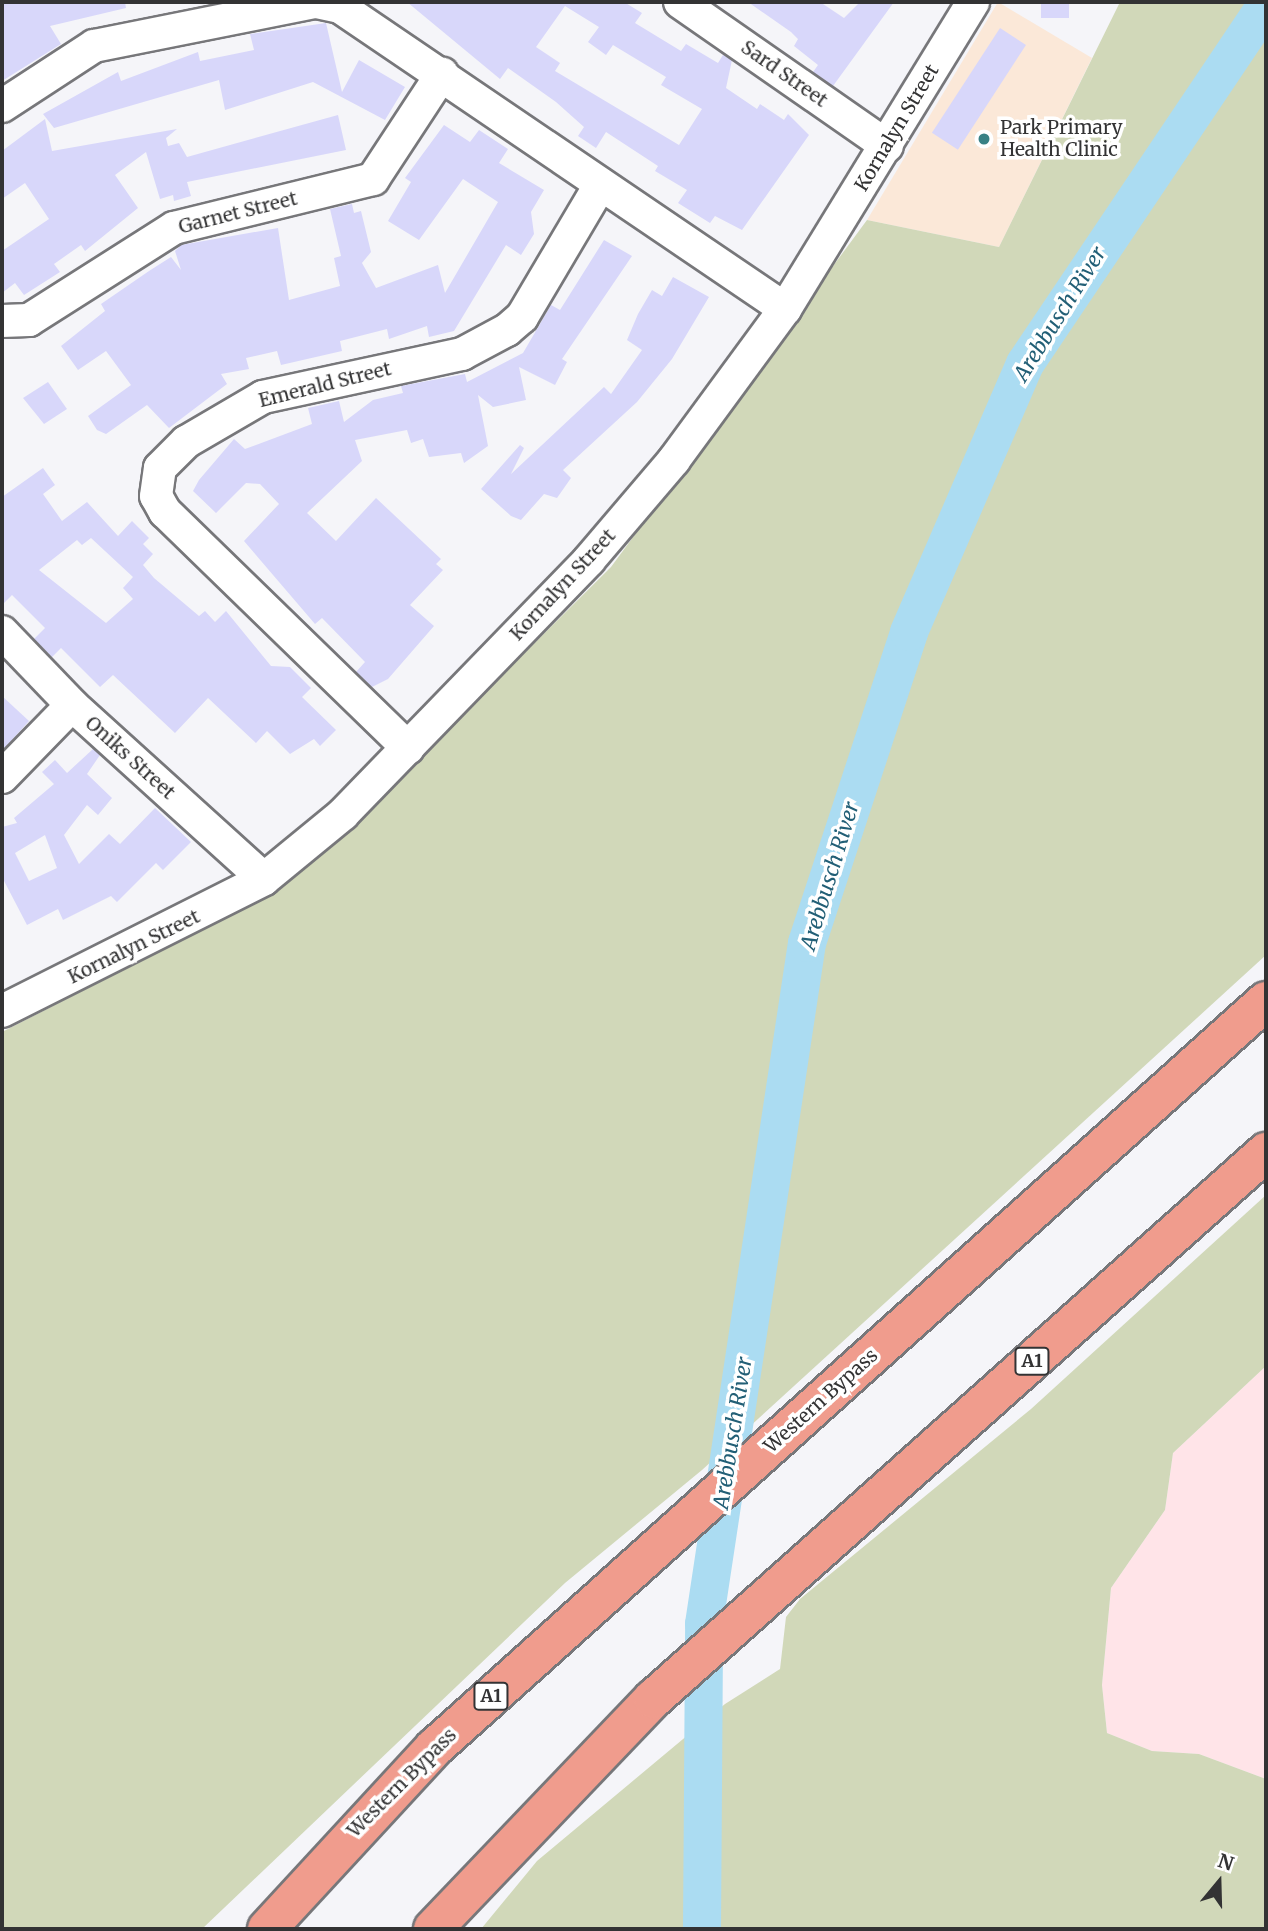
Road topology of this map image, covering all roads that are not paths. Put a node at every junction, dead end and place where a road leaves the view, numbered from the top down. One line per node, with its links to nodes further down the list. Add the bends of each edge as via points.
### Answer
1 (315, 2): 4 (street, via 340,7); 5 (street, via 94,46)
2 (680, 2): 6 (street, Sard Street)
3 (973, 2): 6 (street, Kornalyn Street)
4 (442, 74): 7 (street); 9 (street, Garnet Street, via 373,179 174,228 29,320)
5 (2, 106)
6 (887, 146): 8 (street, Kornalyn Street)
7 (600, 185): 8 (street); 12 (street, Emerald Street, via 522,317 507,330 462,354 263,397 186,442 160,468 156,496 165,512)
8 (785, 309): 12 (street, Kornalyn Street, via 674,460 597,551)
9 (2, 321)
10 (2, 632): 11 (street, Oniks Street)
11 (72, 705): 13 (street); 14 (street, Oniks Street)
12 (408, 748): 14 (street, Kornalyn Street, via 343,814)
13 (2, 777)
14 (264, 878): 16 (street, Kornalyn Street)
15 (1266, 1001): 19 (highway, Western Bypass / A1, via 435,1748)
16 (2, 1011)
17 (1266, 1152): 18 (highway, A1, via 653,1699)
18 (531, 1827): 22 (highway, A1); 23 (highway)
19 (320, 1867): 20 (highway); 21 (highway, Western Bypass / A1)
20 (255, 1929)
21 (267, 1929)
22 (433, 1929)
23 (446, 1929)

